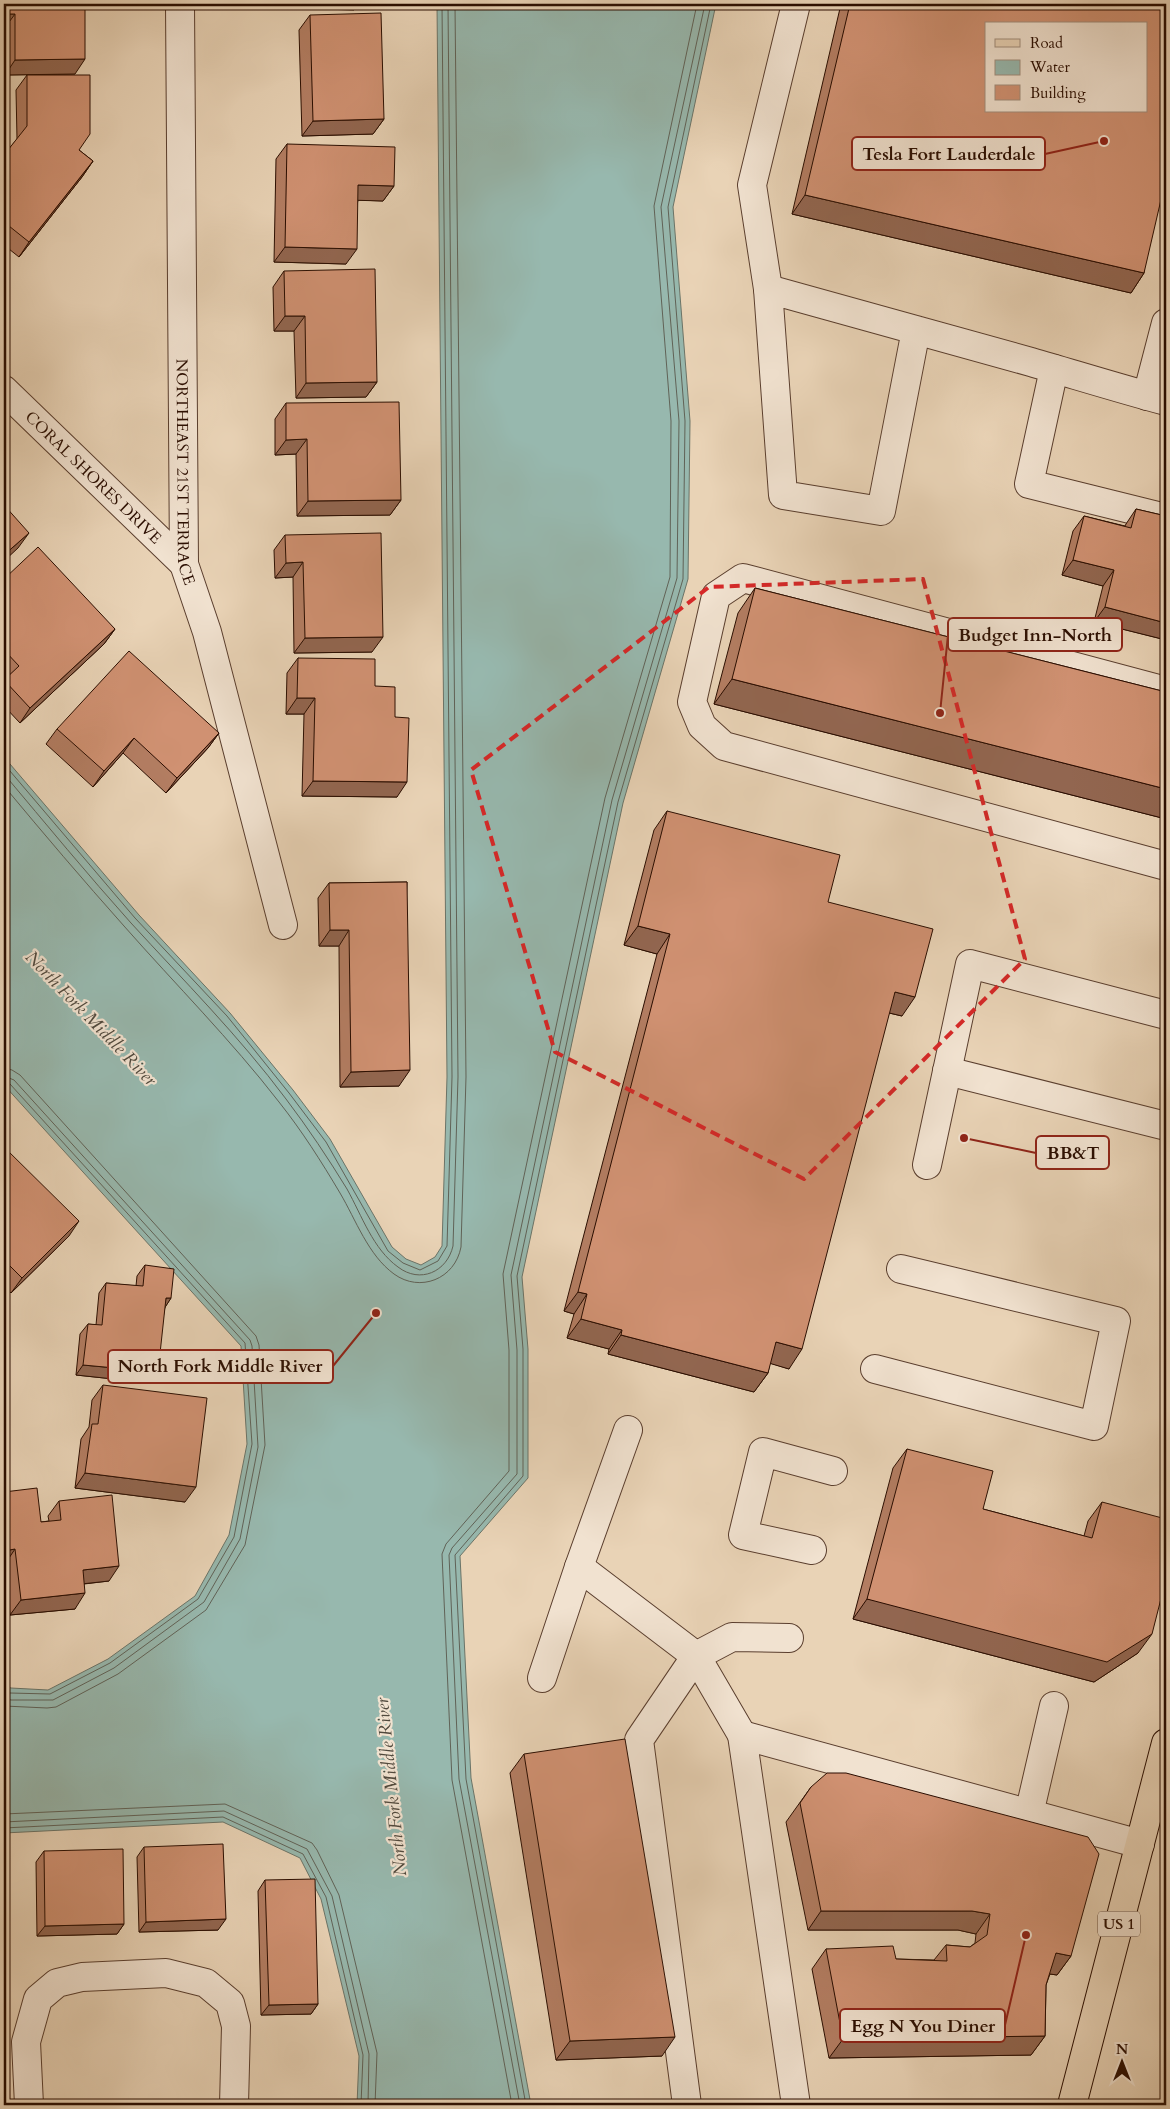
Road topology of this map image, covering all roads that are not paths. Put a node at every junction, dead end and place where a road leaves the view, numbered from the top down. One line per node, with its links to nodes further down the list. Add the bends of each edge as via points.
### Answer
1 (180, 4): 10 (street, NORTHEAST 21ST TERRACE)
2 (796, 4): 3 (street, via 752,185)
3 (768, 288): 5 (street); 5 (street, via 783,495 881,511)
4 (1166, 323): 8 (street)
5 (916, 330): 6 (street)
6 (1054, 369): 8 (street); 9 (street, via 1030,484)
7 (4, 390): 10 (street, CORAL SHORES DRIVE)
8 (1157, 398)
9 (1166, 518)
10 (184, 564): 13 (street, NORTHEAST 21ST TERRACE, via 207,632)
11 (1166, 691): 12 (street, via 743,578 716,596 692,702 702,726 724,746)
12 (1166, 866)
13 (283, 925)
14 (1166, 1015): 15 (street, via 970,964)
15 (947, 1071): 16 (street); 17 (street)
16 (1166, 1126)
17 (927, 1165)
18 (901, 1269): 19 (street, via 1116,1321 1094,1426)
19 (875, 1369)
20 (628, 1430): 23 (street)
21 (833, 1471): 22 (street, via 763,1452 743,1535)
22 (812, 1550)
23 (579, 1567): 25 (street); 26 (street)
24 (789, 1638): 25 (street, via 732,1637)
25 (696, 1656): 28 (street); 34 (street, via 639,1740)
26 (542, 1678)
27 (1054, 1706): 30 (street)
28 (742, 1735): 30 (street); 35 (street)
29 (1166, 1743): 31 (main road, US 1)
30 (1029, 1814): 31 (street)
31 (1140, 1844): 36 (main road, US 1)
32 (29, 2105): 33 (street, via 26,2042 38,1999 57,1983 82,1977 166,1973 206,1983 230,2003 236,2026)
33 (234, 2105)
34 (687, 2105)
35 (796, 2105)
36 (1072, 2105)

